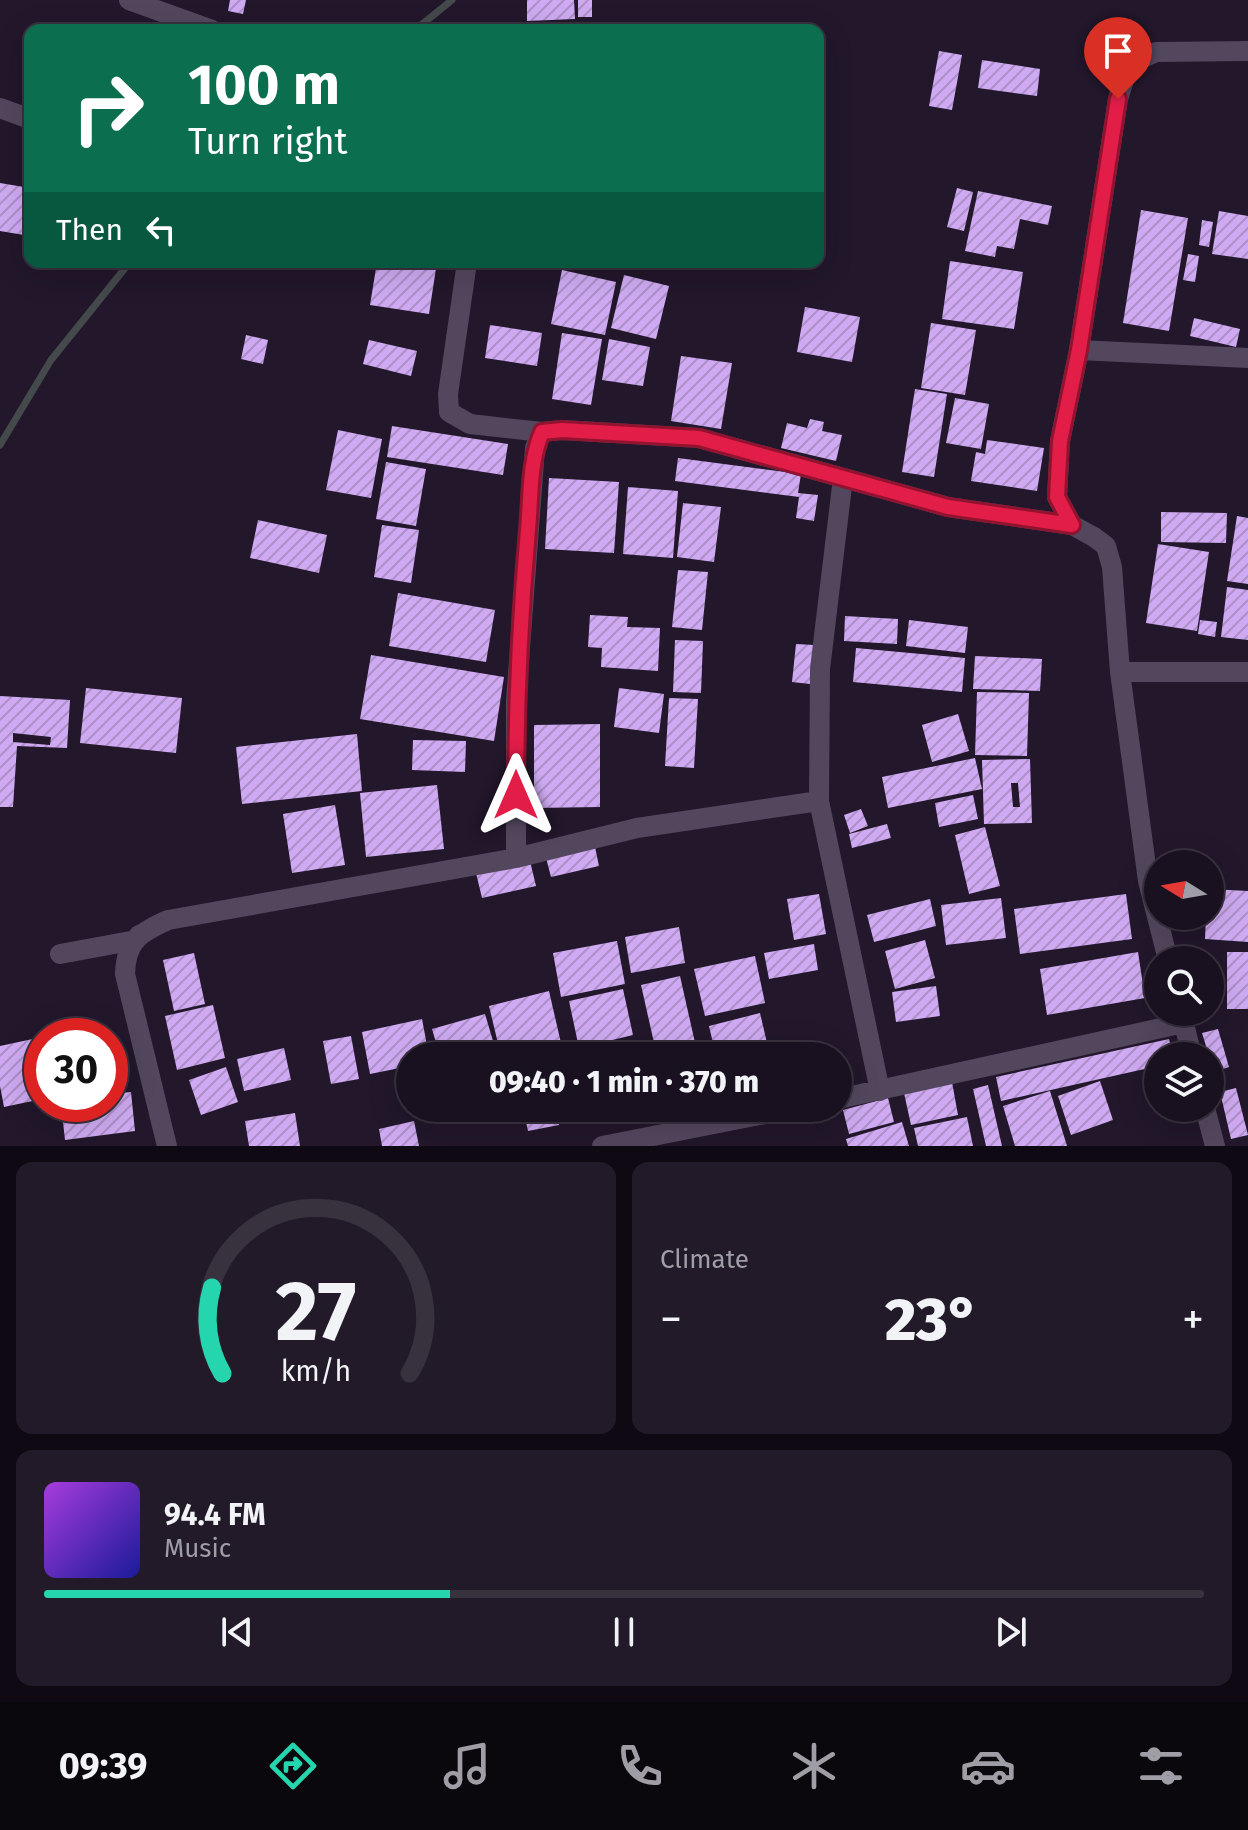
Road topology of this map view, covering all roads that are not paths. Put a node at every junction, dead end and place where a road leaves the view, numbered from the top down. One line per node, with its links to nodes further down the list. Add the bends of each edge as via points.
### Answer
1 (129, 0): 2 (street)
2 (195, 24)
3 (1248, 51): 7 (street, via 1156,52 1129,64 1118,99)
4 (0, 108): 5 (street)
5 (24, 117)
6 (466, 268): 9 (street, via 449,412 470,424)
7 (1079, 350): 8 (street); 11 (street, via 1060,441 1057,497)
8 (1248, 358)
9 (542, 432): 10 (street, via 699,438); 15 (street, via 535,448 516,701)
10 (843, 478): 11 (street, via 948,507); 14 (street, via 820,669)
11 (1072, 525): 12 (street, via 1106,546)
12 (1120, 672): 13 (street); 17 (street, via 1148,881)
13 (1248, 672)
14 (819, 801): 15 (street, via 637,828); 20 (street)
15 (516, 858): 16 (street, via 197,914)
16 (142, 932): 18 (street, via 136,940); 24 (street, via 126,955 125,974)
17 (1164, 946)
18 (60, 954)
19 (1145, 1026): 20 (street)
20 (880, 1091): 21 (street)
21 (852, 1096)
22 (724, 1122): 25 (street)
23 (1209, 1122): 26 (street)
24 (167, 1146)
25 (602, 1146)
26 (1215, 1146)

